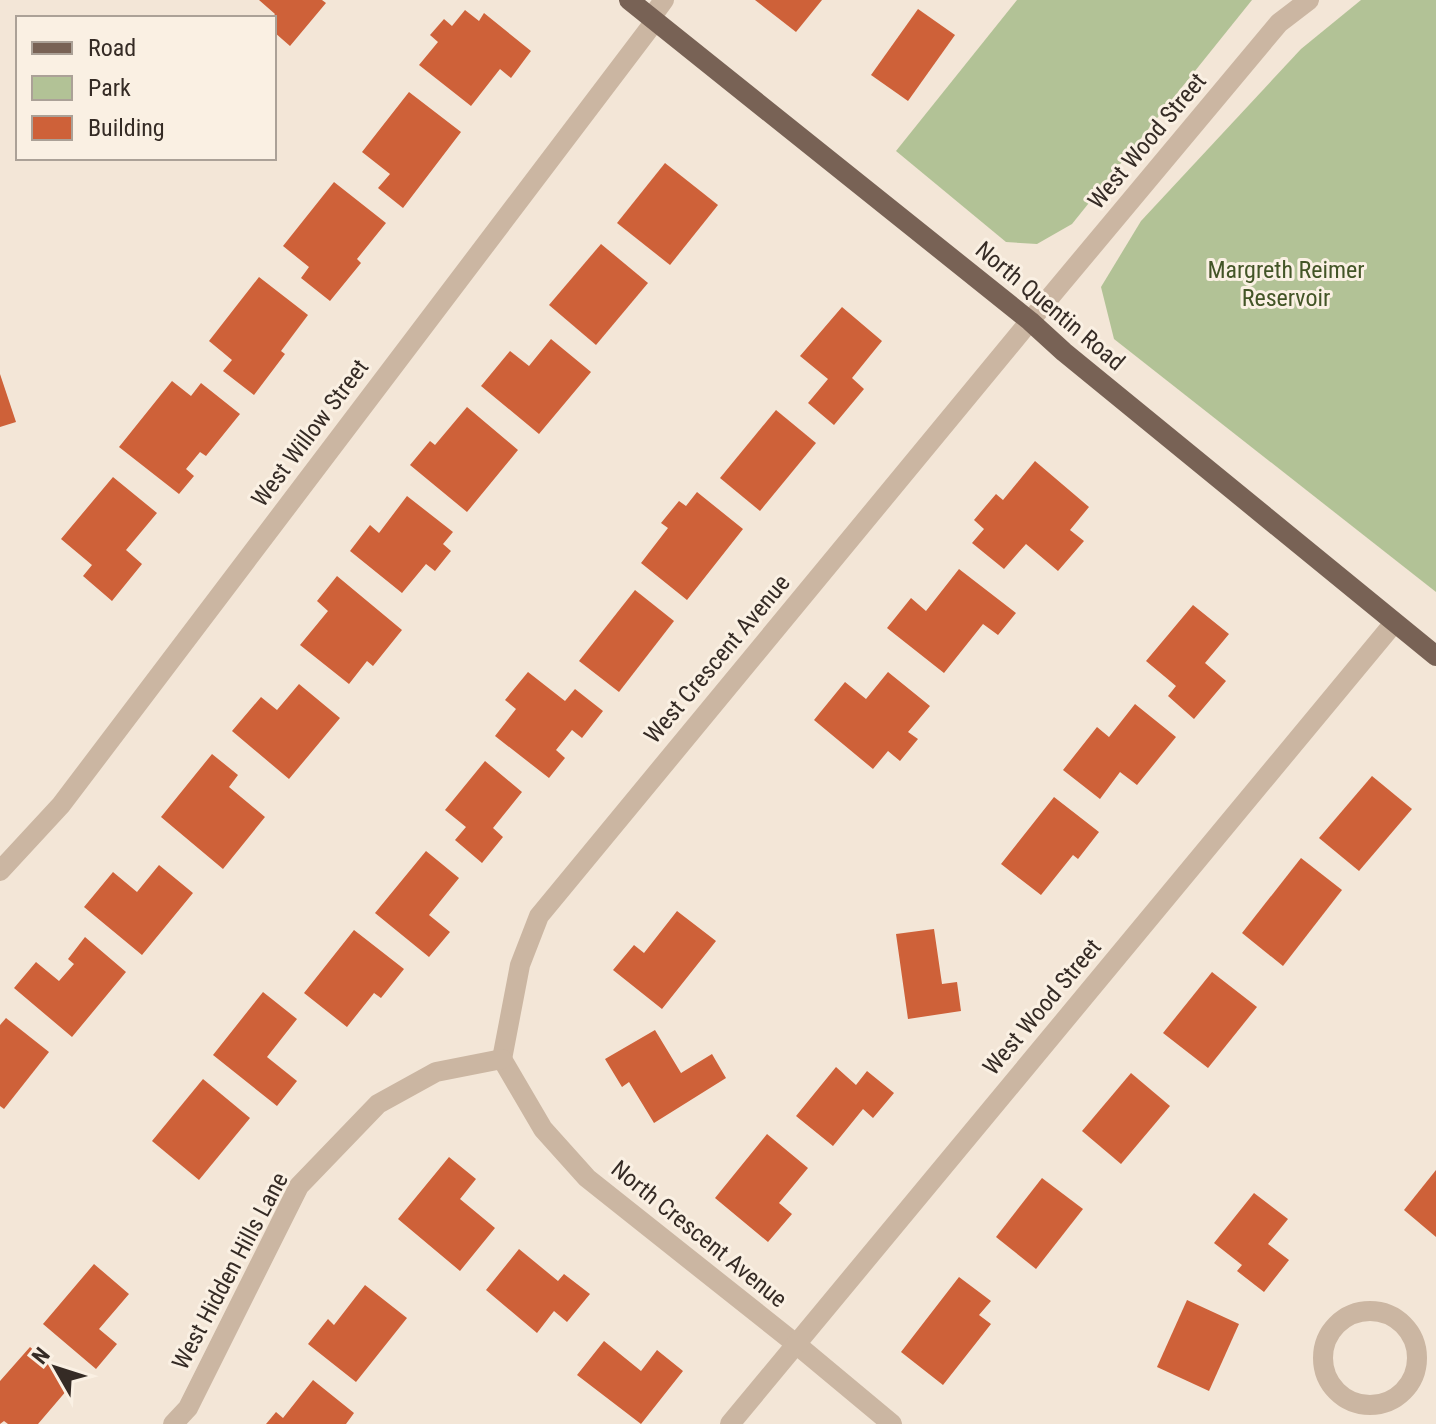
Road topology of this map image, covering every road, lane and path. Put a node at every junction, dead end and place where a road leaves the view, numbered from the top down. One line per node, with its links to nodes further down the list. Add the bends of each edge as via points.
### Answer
1 (629, 0): 4 (main road, North Quentin Road)
2 (664, 0): 4 (street, West Willow Street)
3 (1309, 0): 5 (street, West Wood Street, via 1279,23)
4 (653, 19): 5 (main road, North Quentin Road); 8 (street, West Willow Street, via 61,805)
5 (1030, 321): 6 (main road, North Quentin Road); 9 (street, West Crescent Avenue, via 539,916 520,965)
6 (1394, 623): 7 (main road, North Quentin Road); 10 (street, West Wood Street)
7 (1436, 656)
8 (0, 871)
9 (502, 1059): 10 (street, North Crescent Avenue, via 543,1129 587,1178); 13 (street, West Hidden Hills Lane, via 436,1072 378,1104 299,1186 188,1408)
10 (796, 1344): 14 (street, West Wood Street); 15 (street, North Crescent Avenue)
11 (1415, 1359): 11 (street, via 1411,1332 1385,1312 1368,1310 1339,1323 1325,1346 1324,1363 1337,1390 1350,1400 1379,1404 1406,1390 1415,1374); 12 (street)
12 (1436, 1369)
13 (173, 1424)
14 (730, 1424)
15 (892, 1424)

